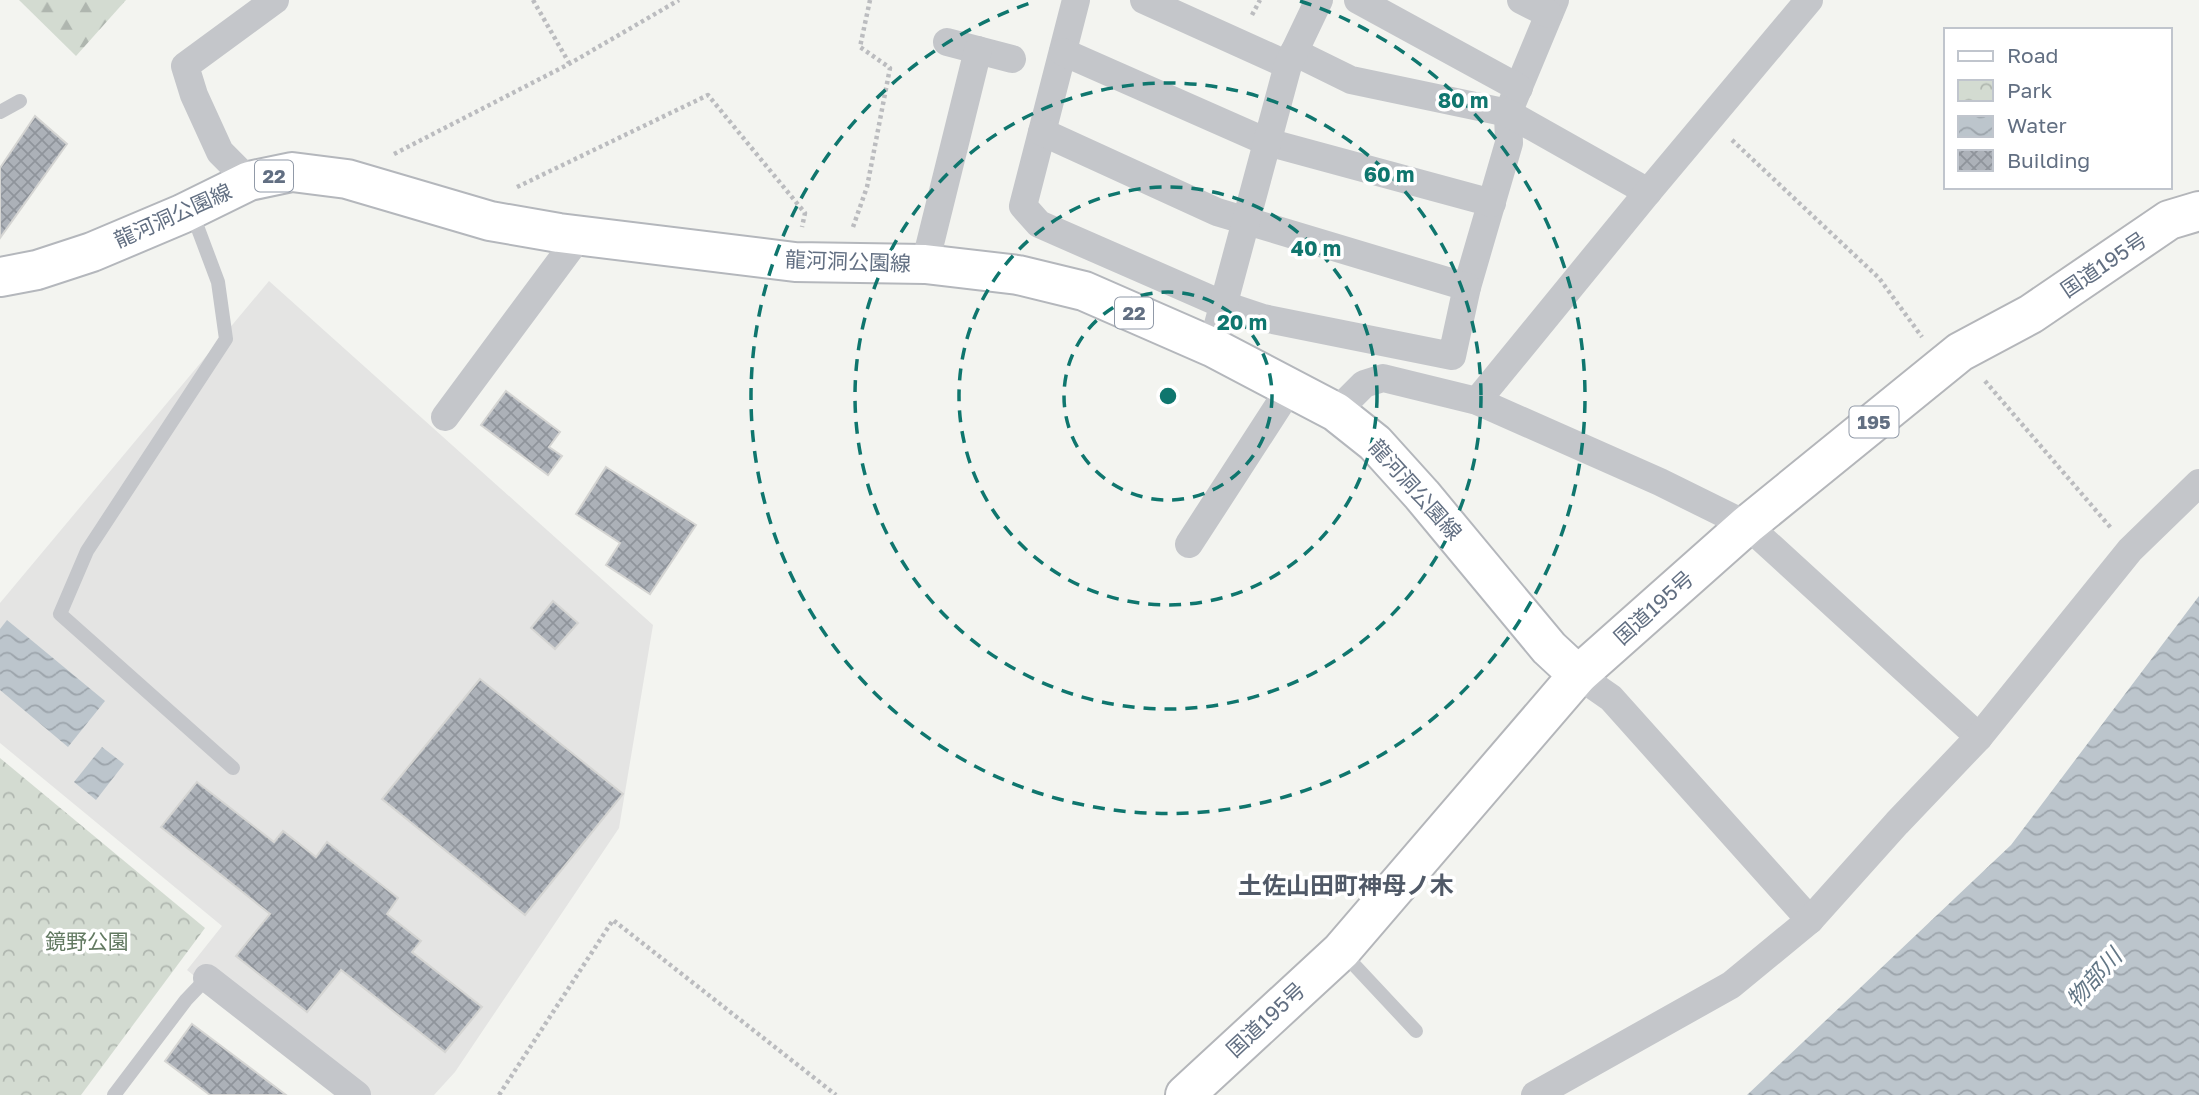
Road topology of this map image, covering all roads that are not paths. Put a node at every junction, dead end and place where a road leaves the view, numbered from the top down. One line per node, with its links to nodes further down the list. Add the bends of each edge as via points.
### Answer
1 (275, 0): 19 (street, via 185,66 220,152)
2 (1076, 0): 11 (street)
3 (1144, 0): 12 (street)
4 (1319, 0): 12 (street)
5 (1358, 0): 14 (street)
6 (1521, 0): 8 (street)
7 (1809, 0): 20 (street)
8 (1552, 7): 14 (street)
9 (947, 43): 10 (street)
10 (978, 50): 13 (street); 26 (street)
11 (1063, 52): 17 (street); 18 (street)
12 (1291, 58): 14 (street, via 1351,80); 18 (street)
13 (1012, 59)
14 (1513, 100): 20 (street); 21 (street, via 1509,143)
15 (20, 101): 16 (lane)
16 (0, 112)
17 (1042, 132): 24 (street, via 1217,212); 29 (street, via 1023,206 1039,224)
18 (1267, 142): 21 (street); 24 (street)
19 (249, 181): 22 (main road, 龍河洞公園線 / 22); 25 (main road, 龍河洞公園線 / 22, via 292,172 347,179 490,221)
20 (1648, 192): 32 (street)
21 (1492, 203): 28 (street)
22 (191, 210): 27 (main road, 龍河洞公園線 / 22, via 92,252); 40 (lane, via 218,282 226,339 87,551 60,614)
23 (2199, 211): 36 (main road, 国道195号 / 195, via 2169,220 2031,314 1952,359)
24 (1247, 220): 28 (street); 29 (street)
25 (580, 235): 26 (main road, 龍河洞公園線 / 22, via 795,262); 34 (street)
26 (925, 264): 30 (main road, 龍河洞公園線 / 22, via 1018,275 1084,291)
27 (0, 277)
28 (1467, 287): 29 (street, via 1452,356 1262,318)
29 (1224, 305): 30 (street)
30 (1212, 347): 31 (main road, 龍河洞公園線 / 22)
31 (1290, 388): 33 (main road, 龍河洞公園線 / 22); 37 (street)
32 (1477, 401): 33 (street, via 1383,378 1364,384); 36 (street, via 1660,481)
33 (1336, 412): 38 (main road, 龍河洞公園線 / 22, via 1375,443 1549,648)
34 (444, 417)
35 (2199, 483): 39 (street, via 2130,550)
36 (1747, 525): 38 (main road, 国道195号 / 195); 39 (street)
37 (1189, 544)
38 (1578, 675): 41 (street, via 1611,698); 42 (main road, 国道195号 / 195)
39 (1979, 737): 41 (street)
40 (233, 768)
41 (1810, 920): 48 (street, via 1731,985)
42 (1341, 951): 44 (lane); 47 (main road, 国道195号 / 195)
43 (207, 978): 45 (lane); 46 (street)
44 (1416, 1031)
45 (114, 1095)
46 (357, 1095)
47 (1185, 1095)
48 (1535, 1095)

